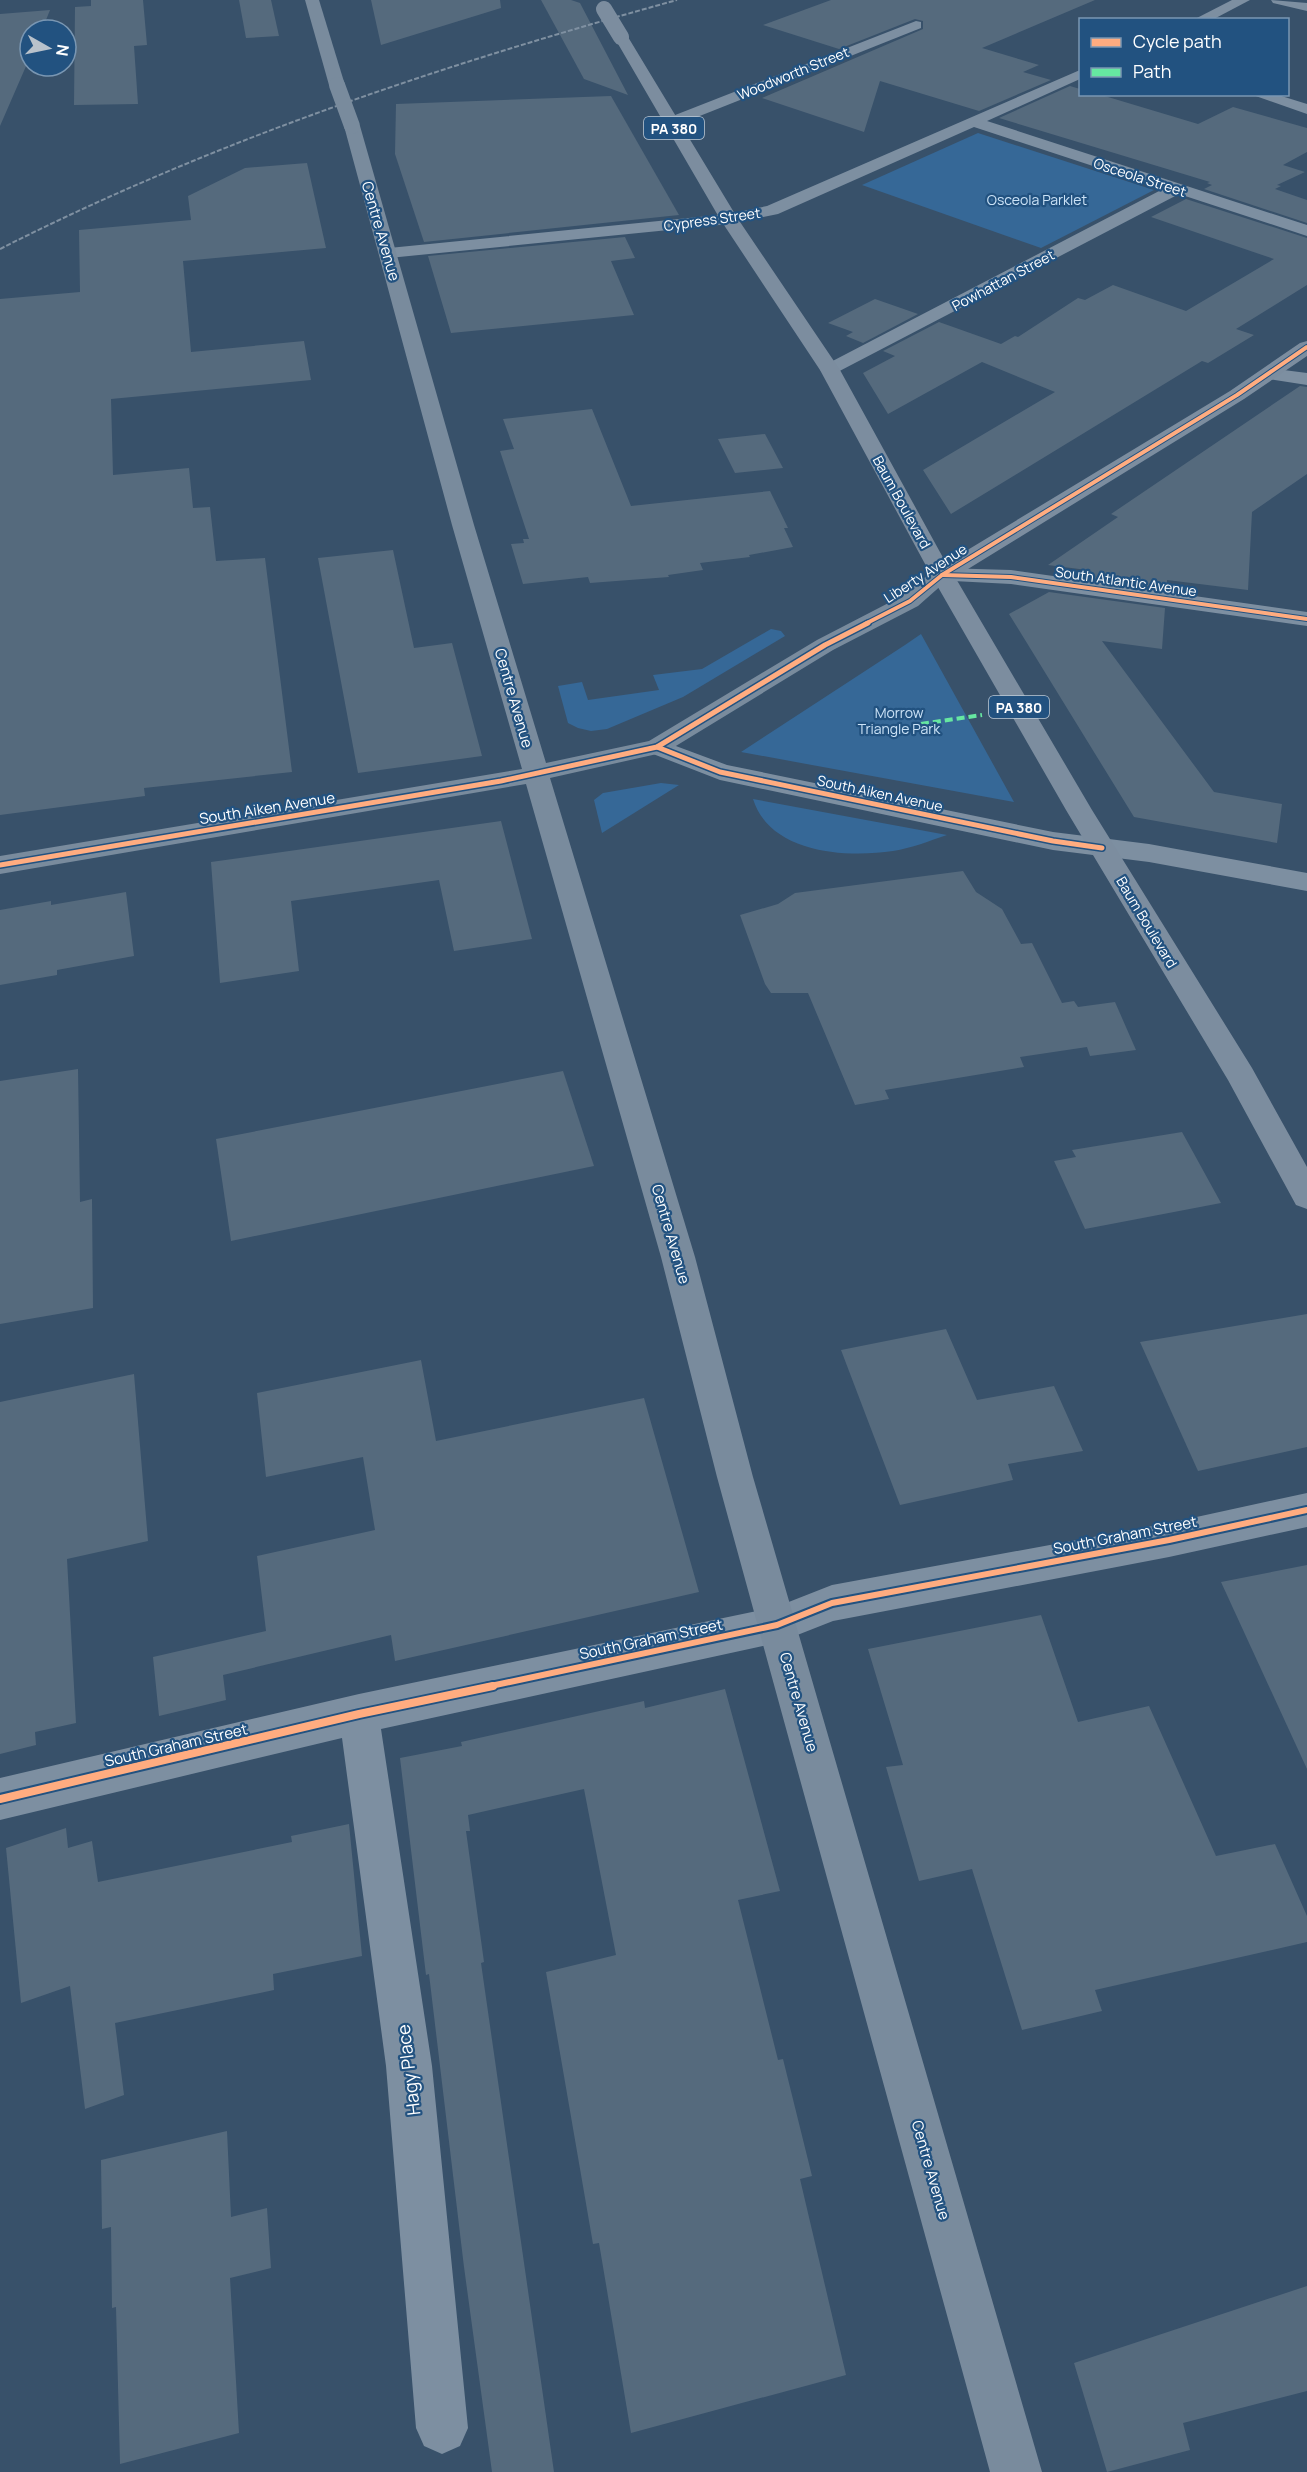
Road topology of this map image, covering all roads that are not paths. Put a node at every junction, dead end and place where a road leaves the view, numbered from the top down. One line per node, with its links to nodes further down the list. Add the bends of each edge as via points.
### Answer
1 (312, 0): 16 (main road, Centre Avenue, bridge)
2 (598, 0): 12 (main road, Baum Boulevard / PA 380, bridge)
3 (1243, 0): 6 (street)
4 (1278, 0): 5 (street)
5 (1307, 7)
6 (1204, 18)
7 (916, 24): 12 (street, Woodworth Street)
8 (1079, 74): 11 (street, Cypress Street)
9 (1264, 96): 10 (street)
10 (1307, 109)
11 (973, 121): 13 (street, Osceola Street); 14 (street, Cypress Street, via 772,210)
12 (671, 122): 14 (main road, Baum Boulevard / PA 380)
13 (1176, 189): 15 (street, Osceola Street); 18 (street, Powhattan Street)
14 (729, 219): 16 (street, Cypress Street); 18 (main road, Baum Boulevard / PA 380)
15 (1307, 231)
16 (389, 254): 24 (main road, Centre Avenue, via 463,525)
17 (1307, 347): 19 (main road, Liberty Avenue)
18 (830, 370): 21 (main road, Baum Boulevard / PA 380)
19 (1268, 374): 20 (street); 21 (main road, Liberty Avenue)
20 (1307, 379)
21 (942, 575): 22 (street, South Atlantic Avenue, via 1011,577); 23 (main road, Liberty Avenue, via 910,600 825,645); 25 (main road, Baum Boulevard / PA 380)
22 (1307, 619)
23 (657, 747): 24 (main road, Liberty Avenue); 25 (street, South Aiken Avenue, via 720,772 1053,842)
24 (537, 774): 26 (main road, South Aiken Avenue); 30 (main road, Centre Avenue, via 678,1257)
25 (1102, 848): 27 (street, South Aiken Avenue); 28 (main road, Baum Boulevard / PA 380, via 1241,1076)
26 (0, 865)
27 (1307, 882)
28 (1307, 1196)
29 (1307, 1510): 30 (street, South Graham Street, via 832,1603)
30 (777, 1624): 31 (street, South Graham Street); 34 (main road, Centre Avenue)
31 (359, 1714): 32 (street, South Graham Street); 33 (street, Hagy Place, via 409,2066)
32 (0, 1799)
33 (442, 2428)
34 (1016, 2472)

